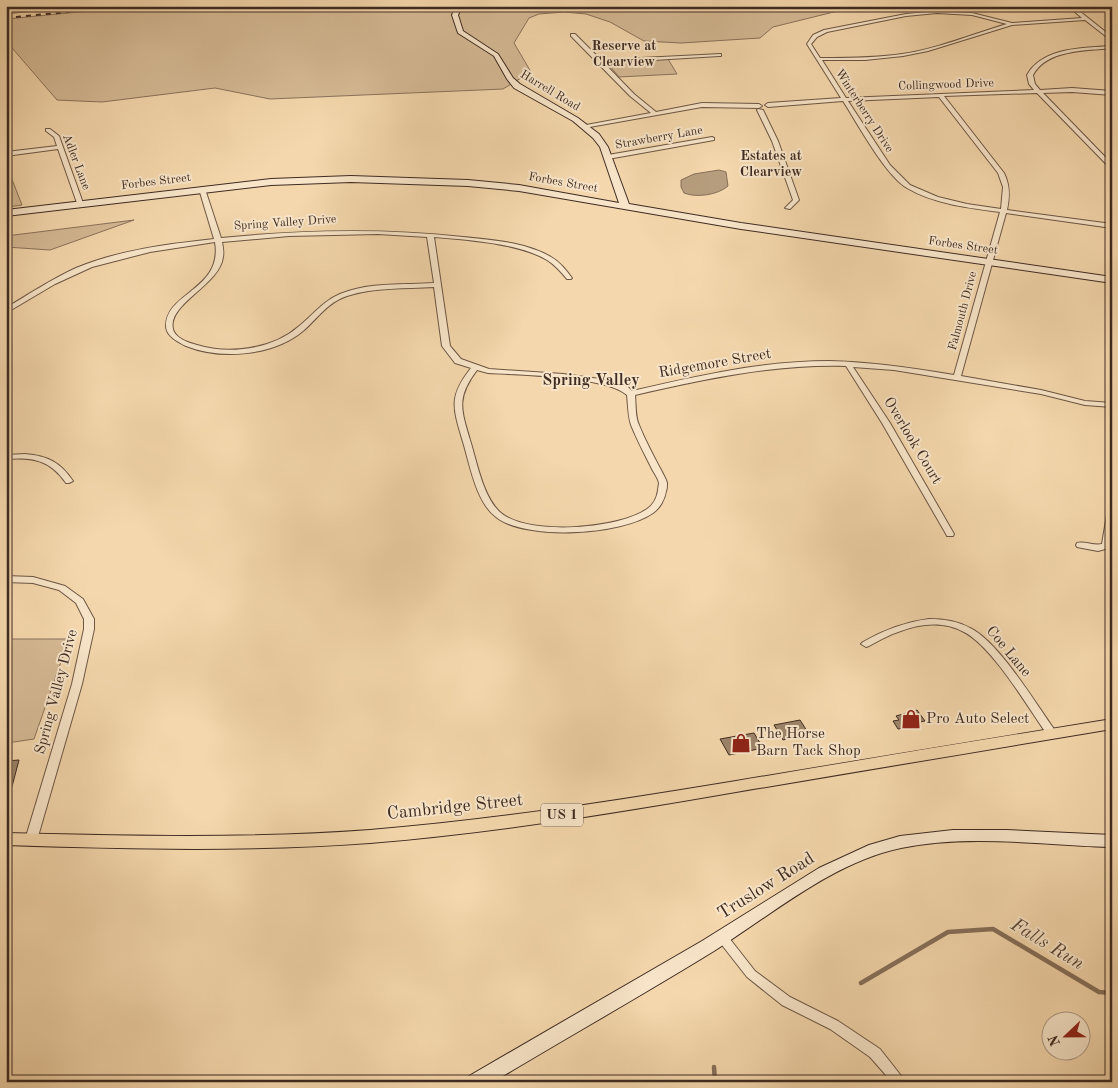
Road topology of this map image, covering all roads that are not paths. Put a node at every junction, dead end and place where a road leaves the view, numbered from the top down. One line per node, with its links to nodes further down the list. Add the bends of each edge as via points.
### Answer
1 (459, 6): 17 (street, Harrell Road, via 456,15 460,32 494,53 512,82)
2 (1070, 6): 3 (street)
3 (1086, 19): 4 (street); 6 (street)
4 (1012, 24): 9 (street, via 910,54); 9 (street, Winterberry Drive, via 965,13 906,15 815,36 809,44)
5 (573, 35): 10 (street)
6 (1112, 40)
7 (1112, 47): 11 (street, via 1065,52 1042,60 1030,75)
8 (719, 55): 10 (street)
9 (818, 59): 14 (street, Winterberry Drive)
10 (600, 62): 16 (street)
11 (1038, 91): 12 (street, Collingwood Drive); 13 (street, Collingwood Drive); 23 (street)
12 (1112, 93)
13 (940, 95): 14 (street, Collingwood Drive); 28 (street, Falmouth Drive, via 1003,175 1007,195)
14 (844, 98): 15 (street, Collingwood Drive, via 781,104); 28 (street, Winterberry Drive, via 888,166 908,186 936,198)
15 (764, 109): 16 (street, via 744,105 708,105); 27 (street, via 796,200)
16 (655, 114): 17 (street)
17 (586, 127): 22 (street, Harrell Road, via 599,140)
18 (48, 130): 20 (street, Adler Lane, via 56,136)
19 (712, 139): 22 (street, Strawberry Lane)
20 (60, 147): 21 (street); 25 (street, Adler Lane)
21 (6, 154)
22 (608, 157): 26 (street, Harrell Road)
23 (1112, 168)
24 (202, 189): 25 (street, Forbes Street); 26 (street, Forbes Street, via 320,179 434,181 519,188); 32 (street)
25 (80, 204): 29 (street, Forbes Street)
26 (625, 206): 33 (street, Forbes Street)
27 (788, 208)
28 (1003, 212): 30 (street, Winterberry Drive); 33 (street, Falmouth Drive)
29 (6, 213)
30 (1112, 226)
31 (430, 235): 32 (street, Spring Valley Drive, via 333,231); 34 (street, Spring Valley Drive, via 481,240 528,251 556,264); 36 (street)
32 (218, 240): 36 (street, via 220,258 215,272 179,306 169,325 174,336 198,348 233,351 265,346 292,335 326,305 345,295 364,290); 37 (street, Spring Valley Drive, via 156,248 101,261 63,277)
33 (988, 262): 35 (street, Forbes Street); 40 (street, Falmouth Drive)
34 (569, 278)
35 (1112, 280)
36 (437, 285): 39 (street, via 446,346 458,361)
37 (6, 311)
38 (848, 364): 40 (street, Ridgemore Street); 41 (street, Ridgemore Street, via 744,370); 46 (street, Overlook Court)
39 (476, 368): 41 (street, via 582,378 617,385); 41 (street, via 460,388 458,403 479,482 494,511 527,528 572,529 614,524 640,517 656,505 663,482 634,423)
40 (956, 378): 42 (street, Ridgemore Street)
41 (631, 394)
42 (1112, 404)
43 (6, 457): 44 (street, via 30,456 51,461)
44 (69, 481)
45 (1112, 505): 47 (street, via 1106,546)
46 (950, 534)
47 (1080, 545)
48 (6, 579): 53 (street, Spring Valley Drive, via 32,580 62,588 80,601 89,619 77,684)
49 (866, 644): 51 (street, Coe Lane, via 889,632 925,622 950,624 968,631 977,636 1002,664)
50 (1112, 724): 51 (main road, Cambridge Street / US 1)
51 (1052, 734): 53 (main road, Cambridge Street / US 1, via 614,807 421,832 224,844)
52 (6, 839): 53 (main road, Cambridge Street / US 1)
53 (31, 840)
54 (1112, 842): 55 (street, Truslow Road, via 959,836 925,838 878,848 822,874)
55 (722, 937): 56 (street, Truslow Road); 57 (street, via 751,974 786,1001 834,1025 875,1053)
56 (476, 1082)
57 (900, 1082)

